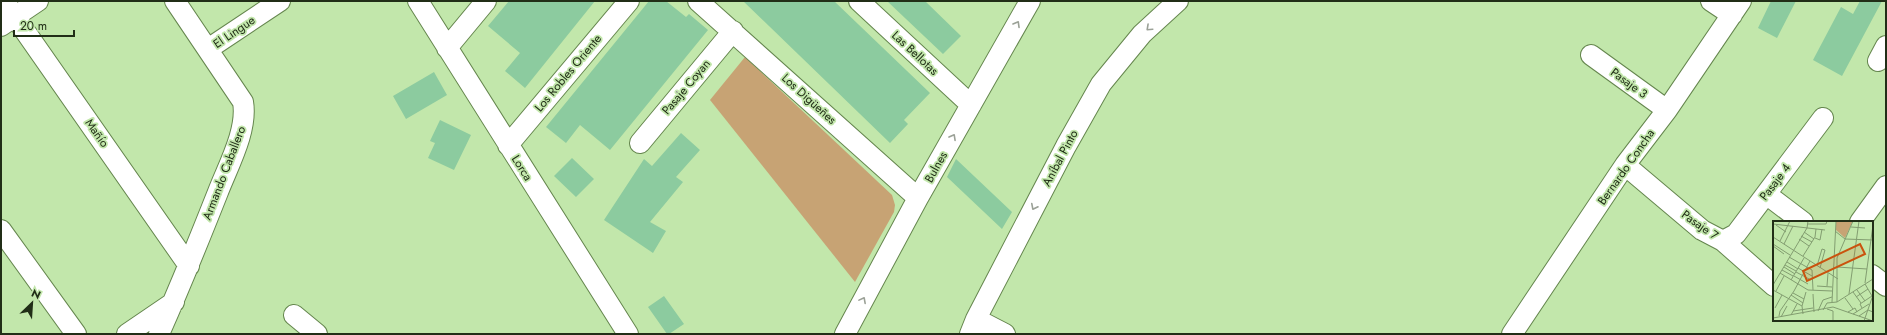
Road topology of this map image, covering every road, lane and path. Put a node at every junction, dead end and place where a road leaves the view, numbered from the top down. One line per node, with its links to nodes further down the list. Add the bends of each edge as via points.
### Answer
1 (38, 1): 13 (street)
2 (175, 1): 16 (street, Armando Caballero)
3 (280, 1): 16 (street, El Lingue)
4 (418, 1): 15 (street, Lorca)
5 (486, 1): 15 (street)
6 (628, 1): 22 (street, Los Robles Oriente)
7 (698, 1): 14 (street, Los Digüeñes)
8 (859, 1): 18 (street, Las Bellotas)
9 (1030, 1): 18 (street, Bulnes, one-way to 9)
10 (1178, 1): 37 (street, Aníbal Pinto, one-way to 37, via 1142,34 1101,84 1066,146)
11 (1711, 1): 12 (street)
12 (1737, 8): 19 (street, Bernardo Concha)
13 (7, 14): 31 (street, Mañío)
14 (733, 31): 21 (street, Pasaje Coyan); 26 (street, Los Digüeñes)
15 (447, 48): 22 (street, Lorca)
16 (208, 49): 31 (street, Armando Caballero, via 244,102 245,112 239,137)
17 (1591, 55): 19 (street, Pasaje 3)
18 (971, 105): 26 (street, Bulnes, one-way to 18)
19 (1667, 110): 23 (street, Bernardo Concha)
20 (1823, 118): 25 (street, Pasaje 4)
21 (640, 143)
22 (508, 145): 42 (street, Lorca)
23 (1625, 165): 30 (street, Pasaje 7, via 1702,230); 45 (street, Bernardo Concha)
24 (1886, 186): 28 (street)
25 (1766, 194): 27 (street); 30 (street, Pasaje 4, via 1736,234)
26 (918, 198): 43 (street, Bulnes, one-way to 26)
27 (1802, 221)
28 (1861, 221)
29 (1, 230): 38 (street)
30 (1723, 241): 33 (street, Pasaje 7)
31 (189, 266): 35 (street, Armando Caballero)
32 (1873, 276): 34 (street)
33 (1773, 285)
34 (1886, 286)
35 (174, 302): 39 (street); 40 (street, Armando Caballero)
36 (294, 315): 41 (street)
37 (973, 327): 44 (street)
38 (76, 334)
39 (127, 334)
40 (159, 334)
41 (317, 334)
42 (628, 334)
43 (845, 334)
44 (1005, 334)
45 (1512, 334)

